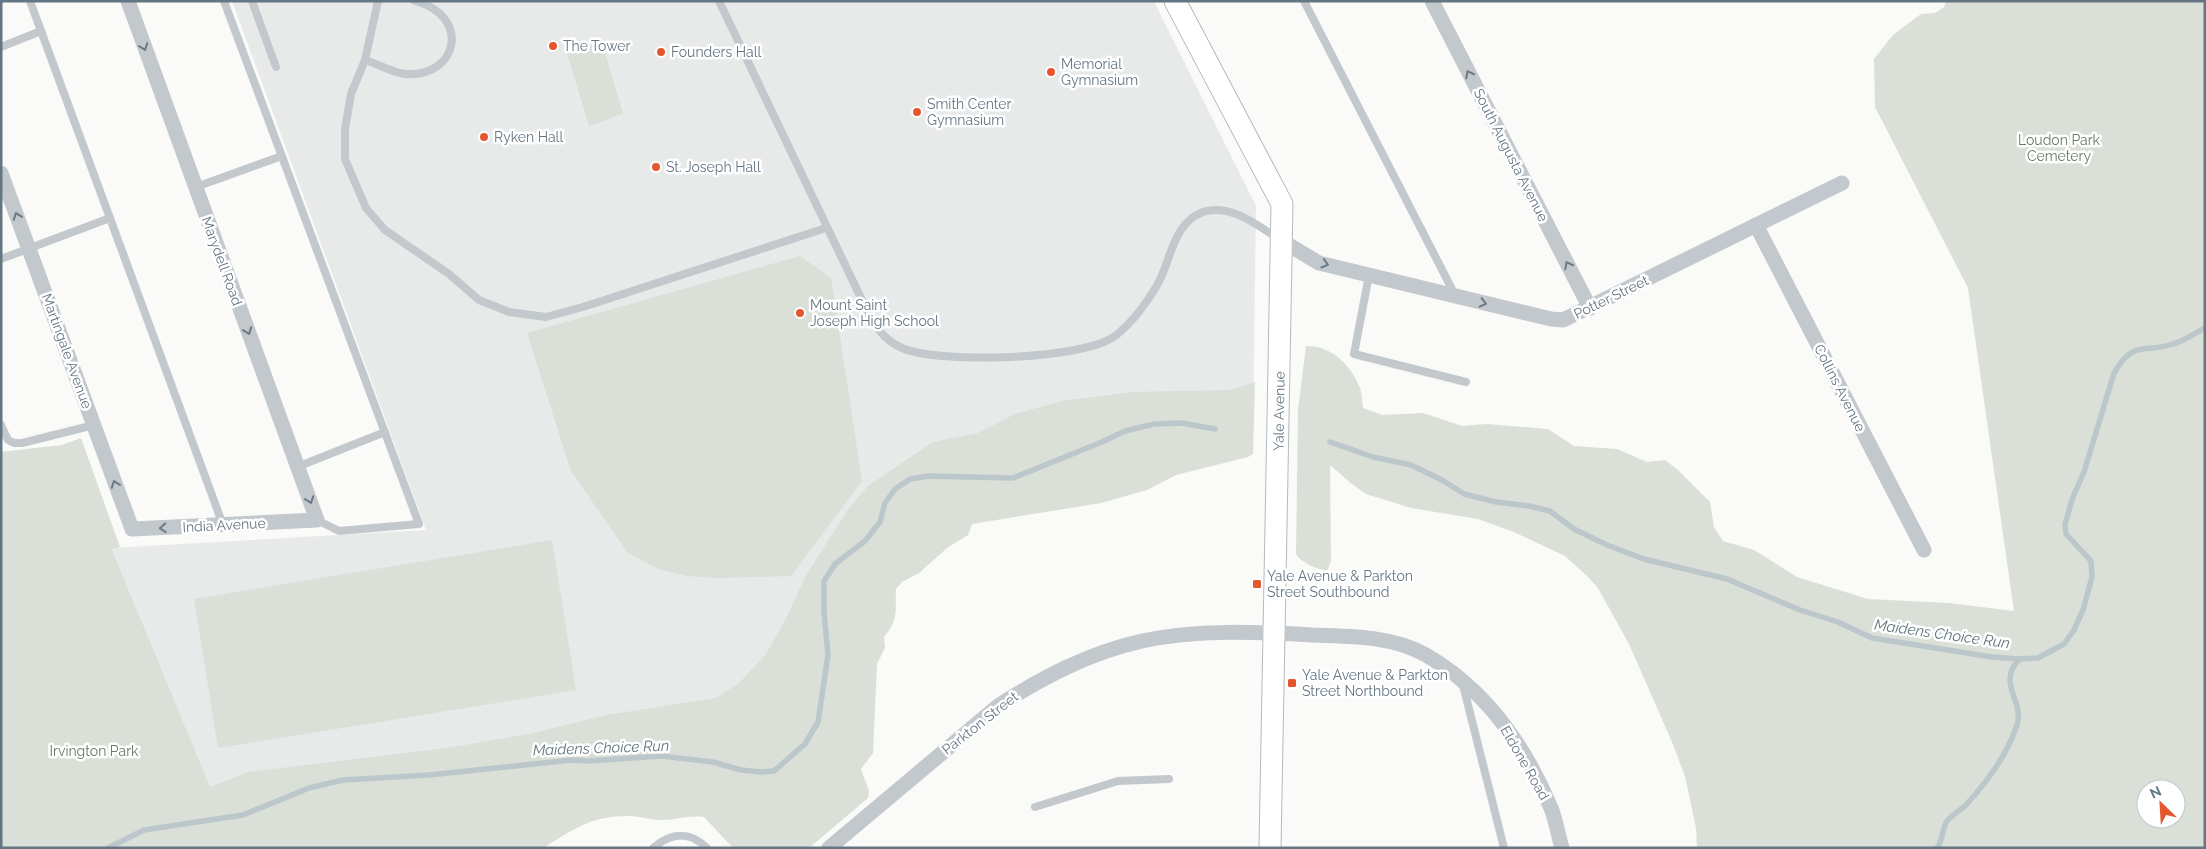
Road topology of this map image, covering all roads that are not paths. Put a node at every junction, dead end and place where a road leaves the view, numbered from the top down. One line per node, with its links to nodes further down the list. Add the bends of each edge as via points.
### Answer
1 (30, 1): 11 (lane)
2 (128, 1): 18 (street, Marydell Road, one-way to 18)
3 (224, 1): 15 (lane)
4 (252, 1): 14 (lane)
5 (378, 1): 13 (lane)
6 (415, 1): 13 (lane, via 438,12 448,22 452,38 448,54 438,66 422,73 404,74)
7 (719, 1): 21 (lane)
8 (1175, 1): 22 (street, Yale Avenue, via 1282,204)
9 (1304, 1): 26 (lane)
10 (1432, 1): 27 (street, South Augusta Avenue, one-way to 10)
11 (42, 31): 12 (lane); 19 (lane)
12 (1, 48)
13 (365, 60): 21 (lane, via 351,94 345,129 345,159 366,208 385,230 449,274 479,300 508,312 546,317)
14 (276, 67)
15 (282, 156): 18 (lane); 31 (lane)
16 (1, 172): 23 (street, Martingale Avenue, one-way to 16)
17 (1842, 183): 20 (street, Potter Street)
18 (196, 187): 32 (street, Marydell Road, one-way to 32)
19 (110, 218): 23 (lane); 34 (lane)
20 (1756, 225): 27 (street, Potter Street); 36 (street, Collins Avenue)
21 (826, 228): 22 (lane, via 872,321 884,337 902,349 931,355 1004,358 1052,355 1113,338 1134,318 1157,286 1176,239 1190,220 1202,212 1219,209 1243,216)
22 (1282, 241): 25 (street, Potter Street, one-way to 25, via 1319,263); 37 (street, Yale Avenue)
23 (29, 249): 24 (lane); 30 (street, Martingale Avenue)
24 (1, 259)
25 (1369, 276): 26 (street, Potter Street); 28 (lane, via 1354,354)
26 (1456, 296): 27 (street, Potter Street, one-way to 27, via 1562,320)
27 (1590, 308)
28 (1466, 382)
29 (1, 425): 30 (lane, via 8,440 14,443)
30 (94, 425): 35 (street, Martingale Avenue, one-way to 30)
31 (385, 432): 32 (lane); 33 (lane, via 419,524 339,531)
32 (297, 467): 33 (street, Marydell Road, one-way to 33)
33 (317, 520): 34 (street, India Avenue)
34 (223, 525): 35 (street, India Avenue, one-way to 35)
35 (132, 530)
36 (1924, 550)
37 (1274, 633): 38 (street, Eldone Road, via 1357,636 1395,642 1426,655); 43 (street, Parkton Street, via 1197,634 1143,641 1063,668 985,716); 44 (street, Yale Avenue)
38 (1462, 681): 45 (lane); 46 (street, Eldone Road, via 1488,704 1513,736 1551,809)
39 (1169, 779): 40 (lane, via 1118,782)
40 (1035, 807)
41 (653, 848): 42 (lane, via 676,834 690,836)
42 (707, 848)
43 (829, 848)
44 (1270, 848)
45 (1504, 848)
46 (1562, 848)

